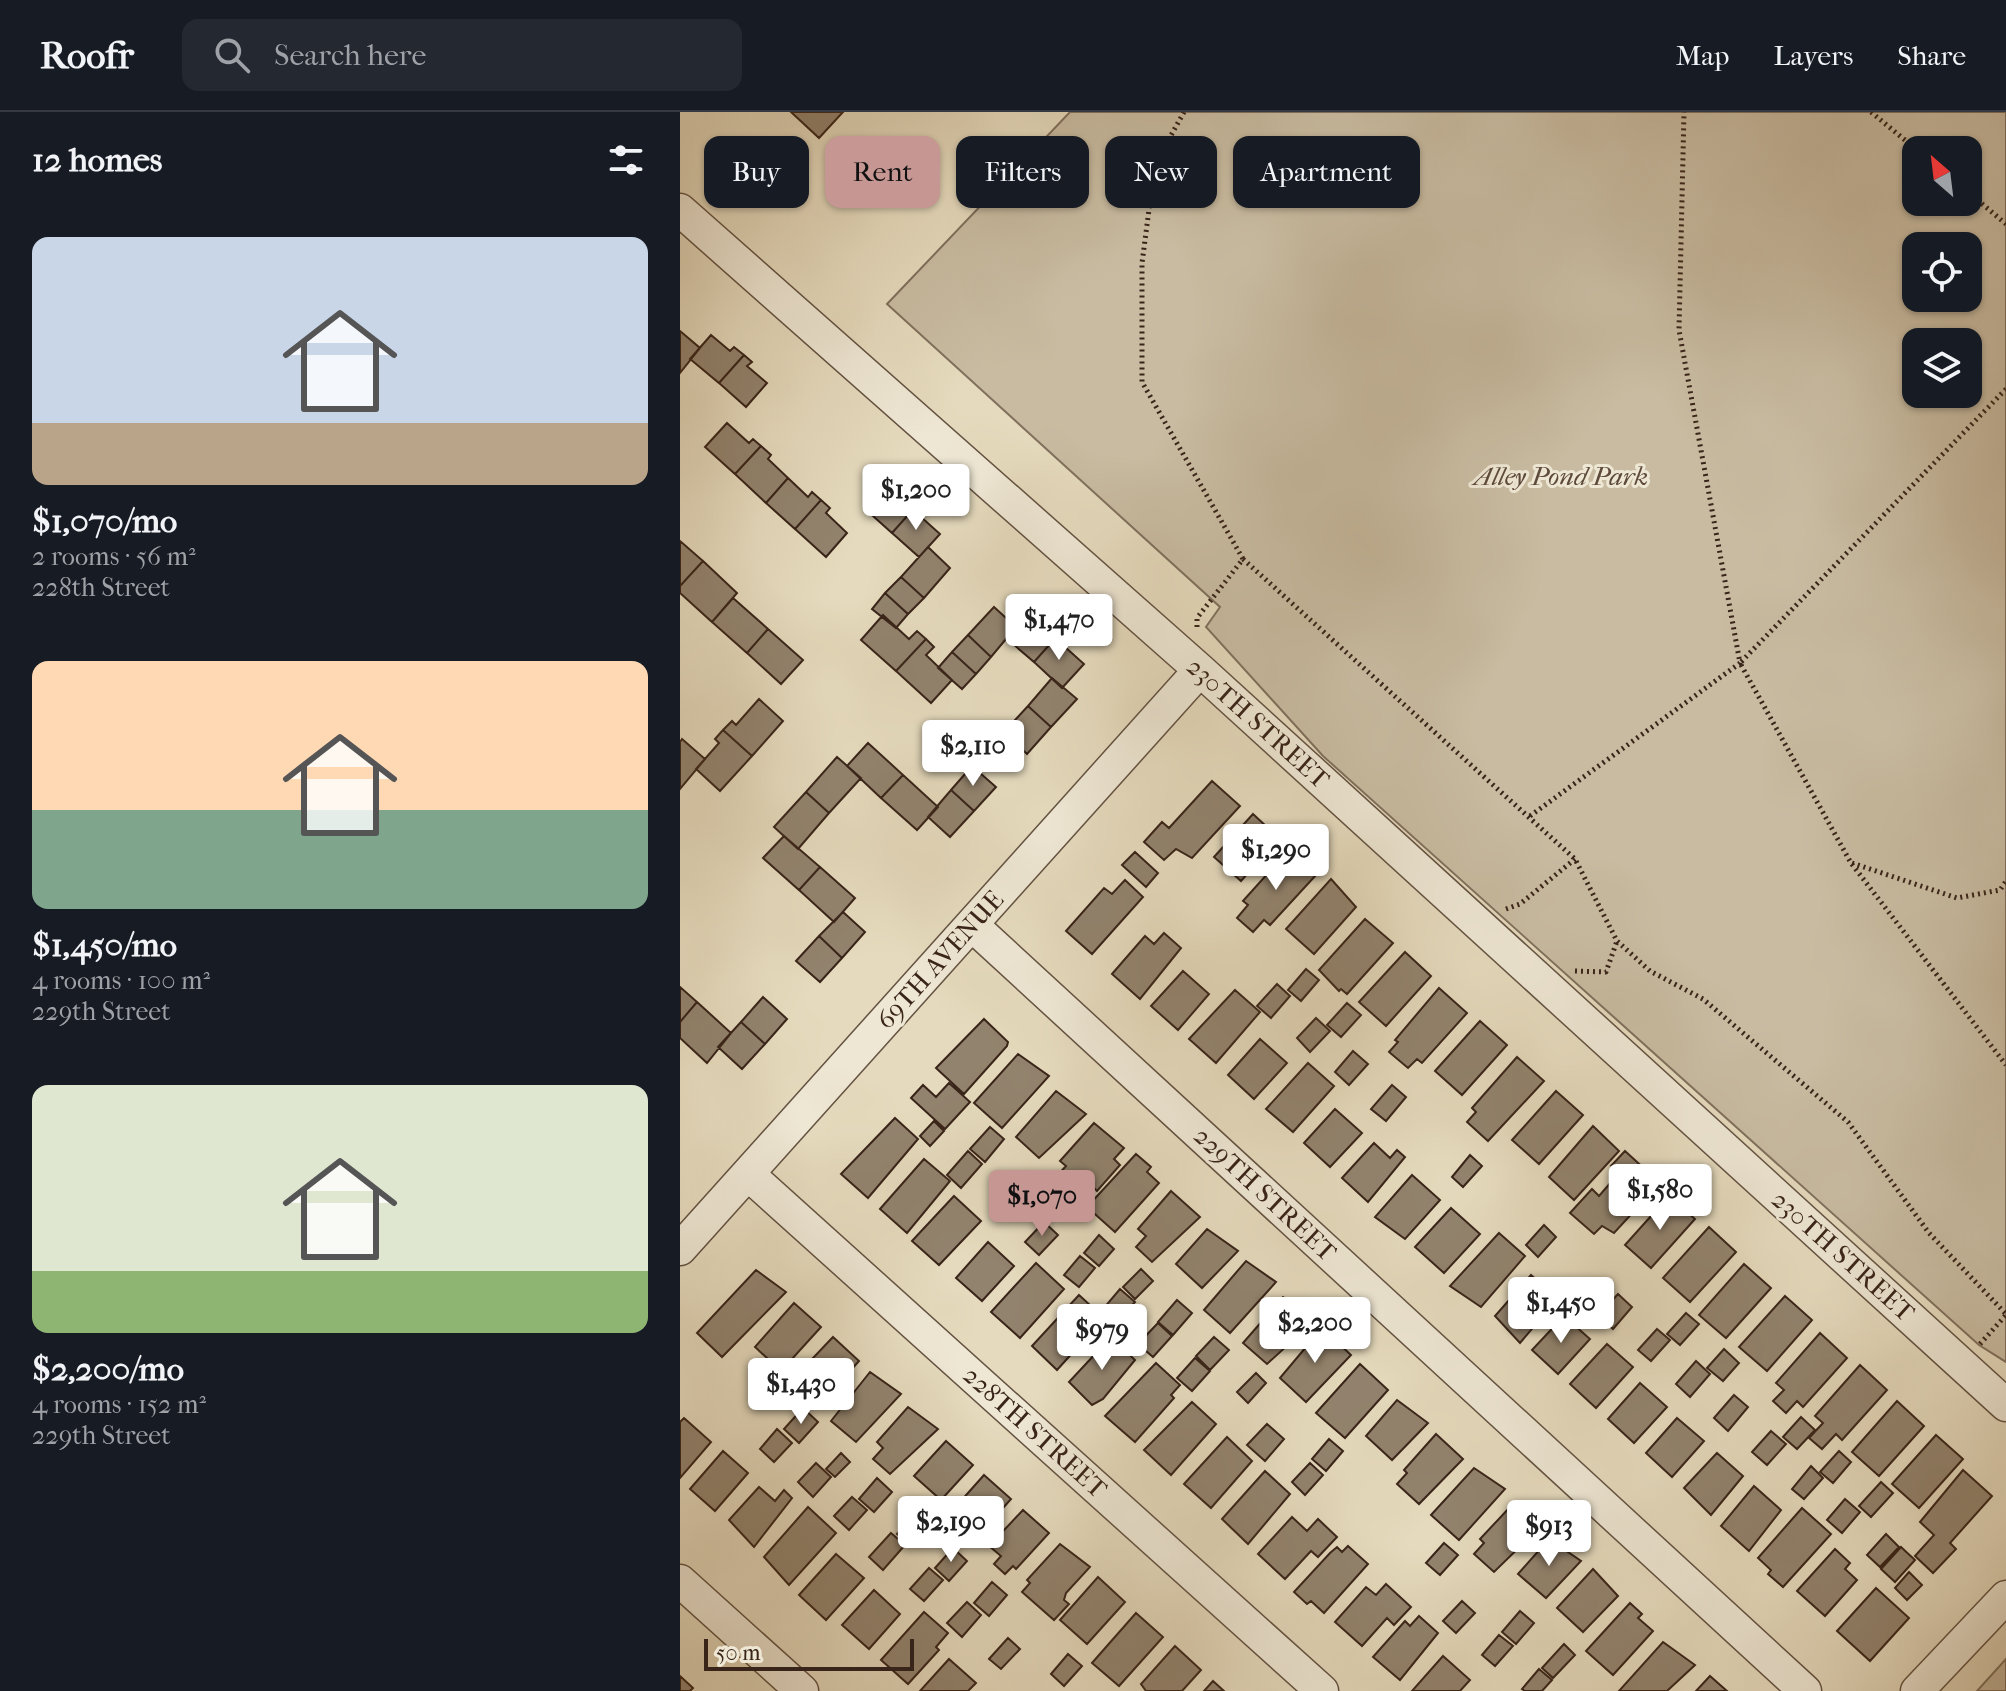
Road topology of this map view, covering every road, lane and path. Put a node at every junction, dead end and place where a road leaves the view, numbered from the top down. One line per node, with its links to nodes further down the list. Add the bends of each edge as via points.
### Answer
1 (1184, 112): 9 (path, via 1155,164 1142,263 1142,382)
2 (1684, 112): 10 (path, via 1679,330)
3 (1871, 112): 4 (path)
4 (1902, 138)
5 (1982, 204): 7 (path)
6 (680, 210): 11 (street, 230TH STREET)
7 (2006, 224)
8 (2006, 389): 10 (path)
9 (1243, 559): 11 (path, via 1197,618); 12 (path)
10 (1740, 663): 12 (path); 14 (path)
11 (1200, 670): 16 (street, 69TH AVENUE); 17 (street, 230TH STREET)
12 (1530, 816): 13 (path)
13 (1575, 859): 17 (path, via 1520,904 1499,913); 18 (path)
14 (1851, 863): 15 (path, via 1957,898 2000,890); 20 (path)
15 (2006, 881)
16 (972, 925): 21 (street, 69TH AVENUE); 30 (street, 229TH STREET)
17 (1485, 930): 19 (street, 230TH STREET)
18 (1617, 941): 19 (path, via 1606,972 1560,969); 23 (path, via 1650,971 1703,999 1848,1122 1929,1233)
19 (1545, 985): 24 (street, 230TH STREET)
20 (2006, 1065)
21 (748, 1174): 22 (street, 69TH AVENUE); 29 (street, 228TH STREET)
22 (680, 1249)
23 (2006, 1315): 24 (path)
24 (1962, 1365): 25 (street, 230TH STREET)
25 (2006, 1405)
26 (680, 1581): 28 (street)
27 (2006, 1597): 31 (street)
28 (802, 1691)
29 (1322, 1691)
30 (1805, 1691)
31 (1917, 1691)

